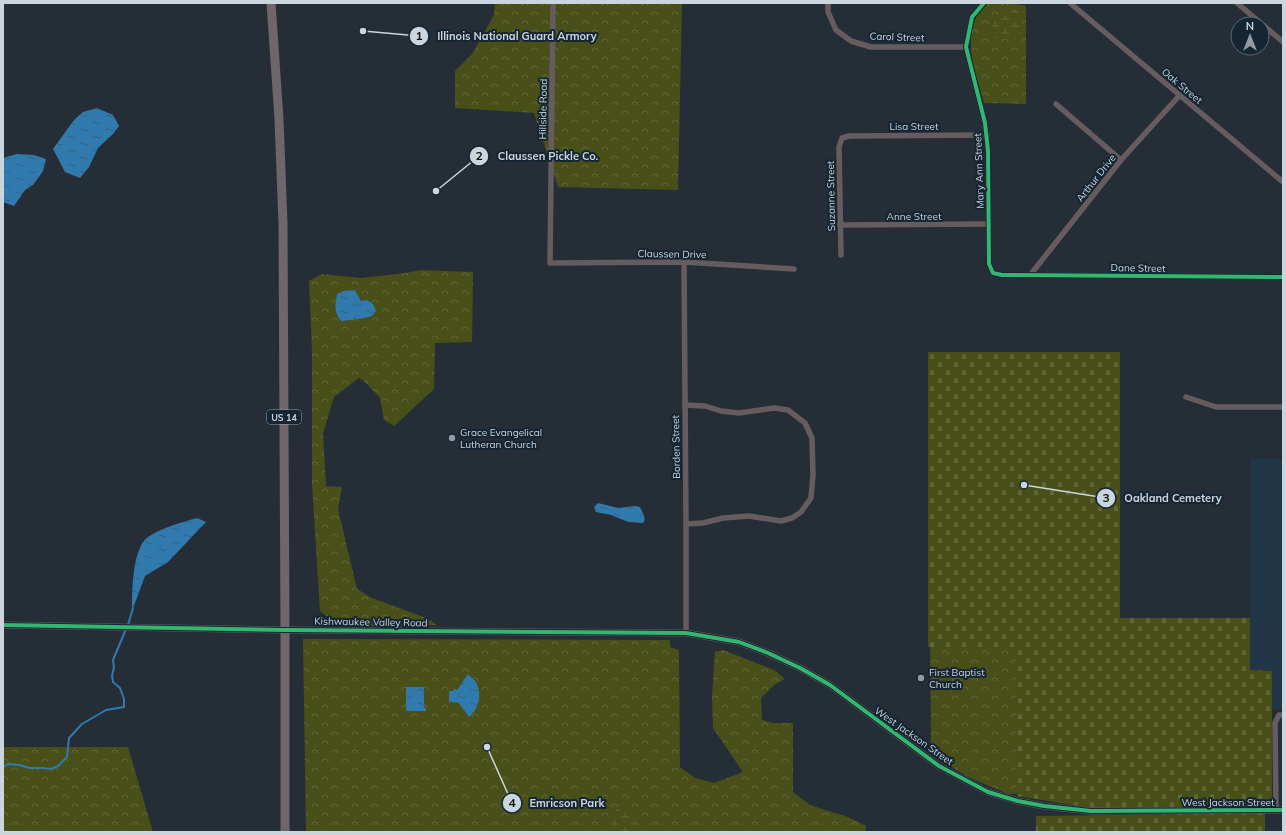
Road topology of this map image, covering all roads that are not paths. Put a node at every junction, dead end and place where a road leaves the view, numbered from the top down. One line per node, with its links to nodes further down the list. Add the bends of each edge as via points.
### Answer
1 (271, 3): 29 (main road, US 14, via 279,119 282,224)
2 (553, 3): 18 (street, Hillside Road)
3 (828, 3): 8 (street, Carol Street, via 828,12 836,30 851,41 872,47)
4 (984, 3): 8 (street, Mary Ann Street, via 972,17)
5 (1070, 3): 9 (street, Oak Street)
6 (1237, 3): 7 (street)
7 (1283, 42)
8 (966, 47): 11 (street, Mary Ann Street)
9 (1179, 96): 13 (street, Arthur Drive); 14 (street, Oak Street)
10 (1056, 104): 13 (street)
11 (987, 135): 12 (street, Lisa Street); 15 (street, Mary Ann Street)
12 (842, 138): 16 (street, Suzanne Street, via 839,147)
13 (1121, 160): 22 (street, Arthur Drive)
14 (1283, 182)
15 (989, 224): 16 (street, Anne Street); 21 (street, Mary Ann Street, via 989,264)
16 (840, 225): 17 (street, Suzanne Street)
17 (841, 255)
18 (550, 262): 19 (street, Claussen Drive)
19 (684, 262): 20 (street, Claussen Drive); 25 (street, Borden Street)
20 (794, 269)
21 (993, 273): 22 (street, Dane Street)
22 (1031, 274): 23 (street, Dane Street)
23 (1283, 277)
24 (1186, 397): 26 (street, via 1216,407)
25 (685, 405): 27 (street, Borden Street); 27 (street, via 705,406 739,414 774,408 788,410 805,423 812,438 813,475 811,498 801,512 792,518 781,521 749,516)
26 (1283, 407)
27 (686, 524): 30 (street, Borden Street)
28 (3, 625): 29 (street, Kishwaukee Valley Road)
29 (285, 630): 30 (street, Kishwaukee Valley Road); 34 (main road, US 14)
30 (686, 633): 31 (street, Kishwaukee Valley Road)
31 (739, 642): 33 (street, West Jackson Street, via 768,652 830,685 939,766 988,792 1018,801 1070,810)
32 (1283, 715): 33 (street, via 1279,715 1275,723)
33 (1279, 810)
34 (285, 832)

